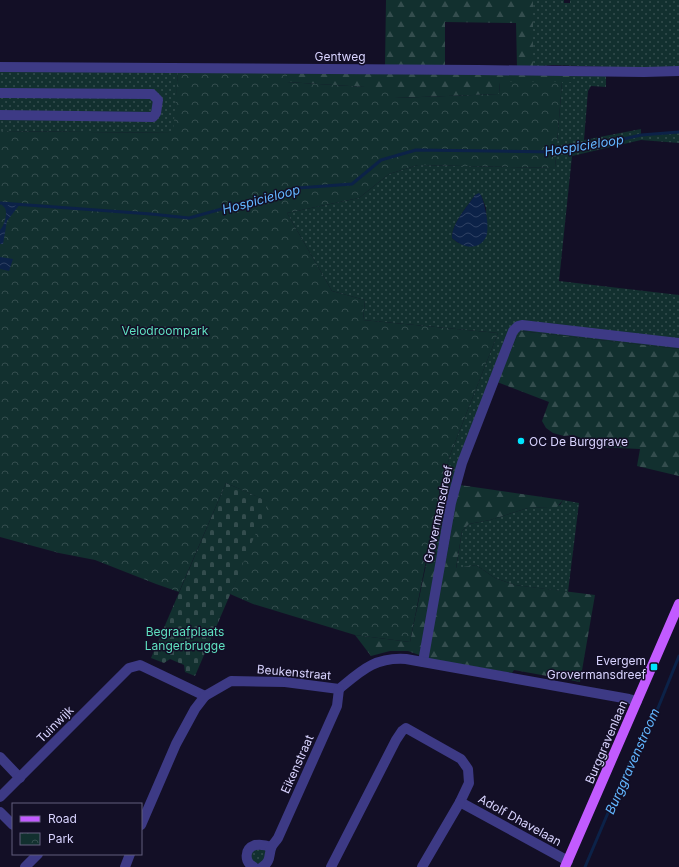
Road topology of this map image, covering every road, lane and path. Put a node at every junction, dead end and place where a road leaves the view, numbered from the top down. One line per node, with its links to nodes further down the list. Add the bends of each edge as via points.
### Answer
1 (0, 67): 2 (street, Gentweg)
2 (679, 71)
3 (0, 93): 4 (street, via 152,94 158,100 153,117)
4 (0, 115)
5 (679, 343): 7 (street, Grovermansdreef, via 522,325 513,331 462,463 452,503)
6 (679, 604): 10 (main road, Burggravenlaan)
7 (423, 662): 8 (street, Beukenstraat, via 395,658 378,662 358,672); 10 (street)
8 (339, 689): 9 (street, Beukenstraat, via 285,682 231,680); 18 (street, Eikenstraat, via 337,706)
9 (205, 696): 12 (street, Tuinwijk, via 140,665 129,668); 16 (street, Beukenstraat, via 195,708 176,744)
10 (637, 701): 21 (main road, Burggravenlaan)
11 (0, 757): 12 (street)
12 (20, 778): 13 (street, Tuinwijk)
13 (0, 797)
14 (460, 802): 21 (street, Adolf Dhavelaan); 26 (street, Adolf Dhavelaan, via 469,783 468,769 461,759 406,728 402,731); 27 (street, Adolf Dhavelaan)
15 (0, 812): 17 (street)
16 (142, 823)
17 (12, 824)
18 (272, 847): 24 (street, via 256,845 248,849 247,861); 25 (street, Eikenstraat, via 267,863)
19 (37, 855): 22 (street)
20 (130, 855): 23 (street)
21 (566, 864)
22 (25, 867)
23 (125, 867)
24 (254, 867)
25 (262, 867)
26 (331, 867)
27 (422, 867)

